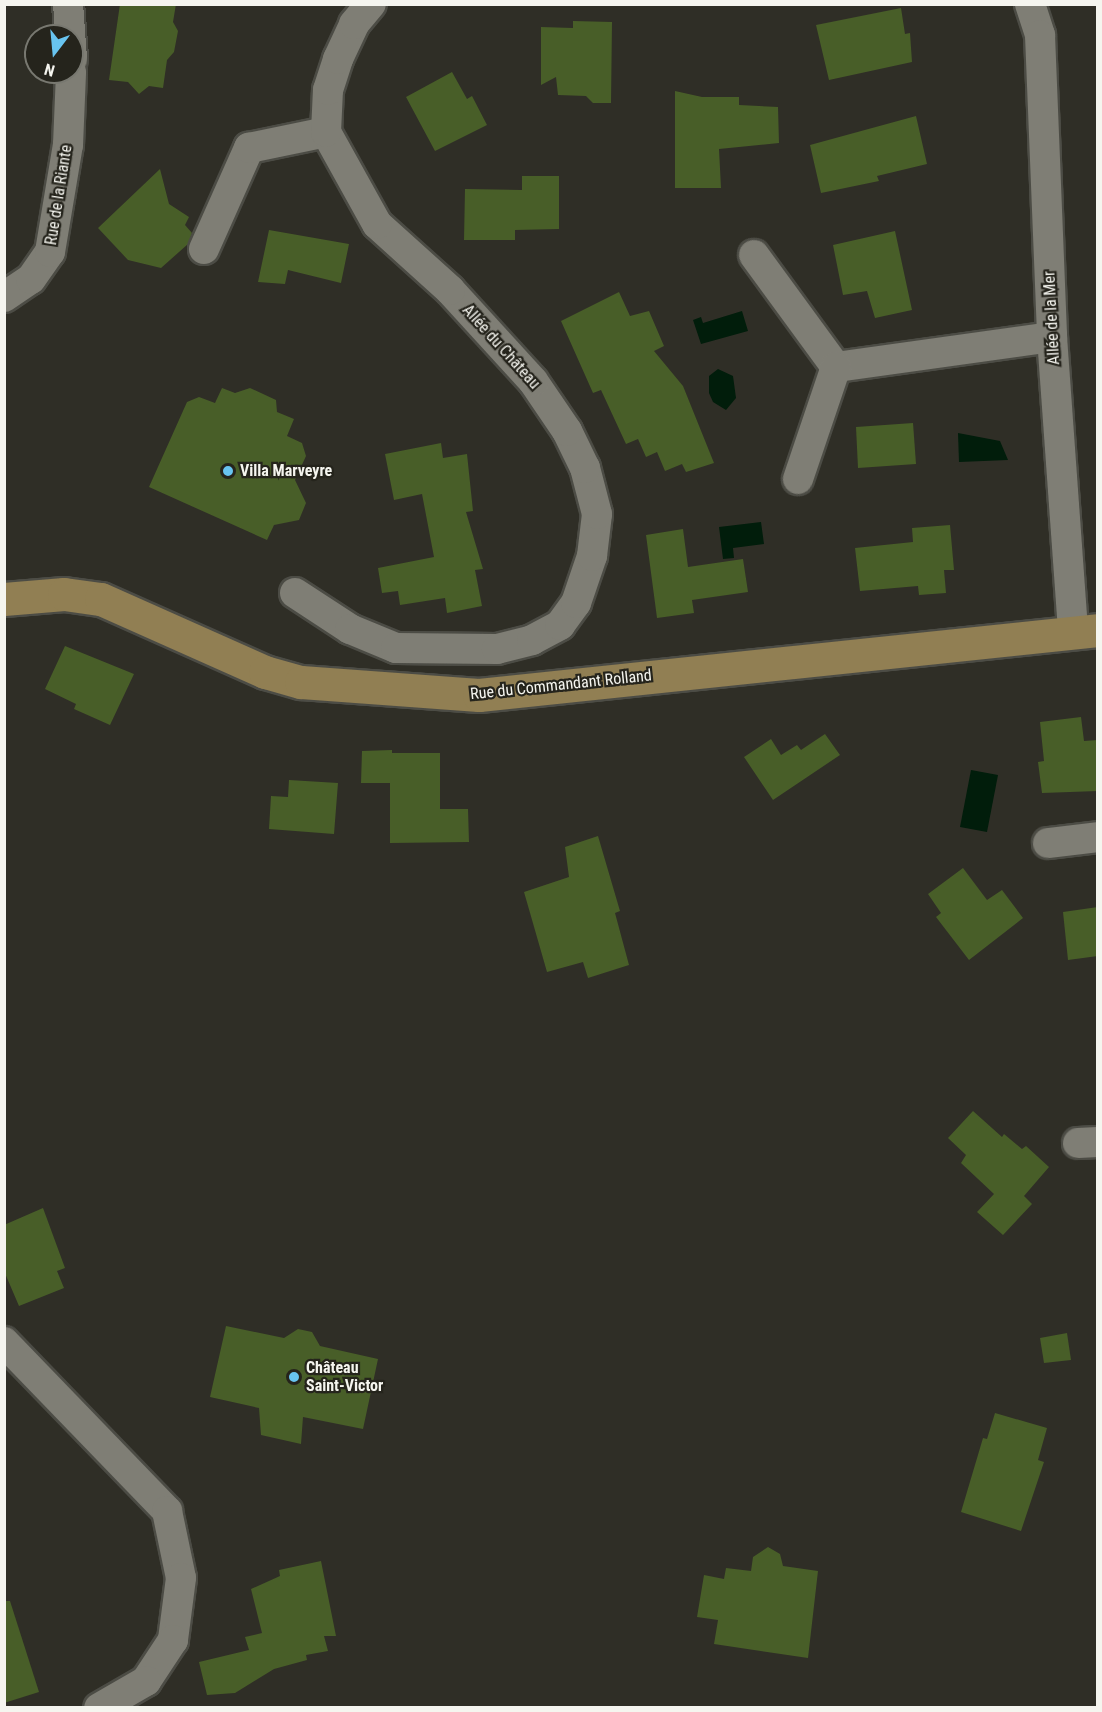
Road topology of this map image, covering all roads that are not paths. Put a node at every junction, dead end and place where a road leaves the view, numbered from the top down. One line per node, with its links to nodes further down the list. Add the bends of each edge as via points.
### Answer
1 (68, 4): 4 (street)
2 (370, 4): 6 (street, via 354,24 338,59 328,90)
3 (1030, 4): 10 (street, Allée de la Mer, via 1041,46)
4 (69, 24)
5 (71, 84): 9 (street, Rue de la Riante, via 68,145 50,252 31,279)
6 (326, 132): 7 (street, via 249,148); 13 (street, Allée du Château, via 376,224 450,290 533,381 567,431 585,468 597,514 592,556 576,603 560,625 532,640 497,649 396,648 350,630)
7 (204, 249)
8 (754, 255): 11 (street)
9 (4, 297)
10 (1052, 337): 11 (street); 15 (street, Allée de la Mer)
11 (836, 367): 12 (street)
12 (798, 479)
13 (295, 592)
14 (4, 599): 15 (street, Rue du Commandant Rolland, via 64,594 101,599 265,672 301,682 478,695)
15 (1085, 631)
16 (1098, 837): 17 (street)
17 (1047, 843)
18 (4, 1342): 19 (street, via 167,1511 181,1578 173,1640 146,1681)
19 (99, 1707)

